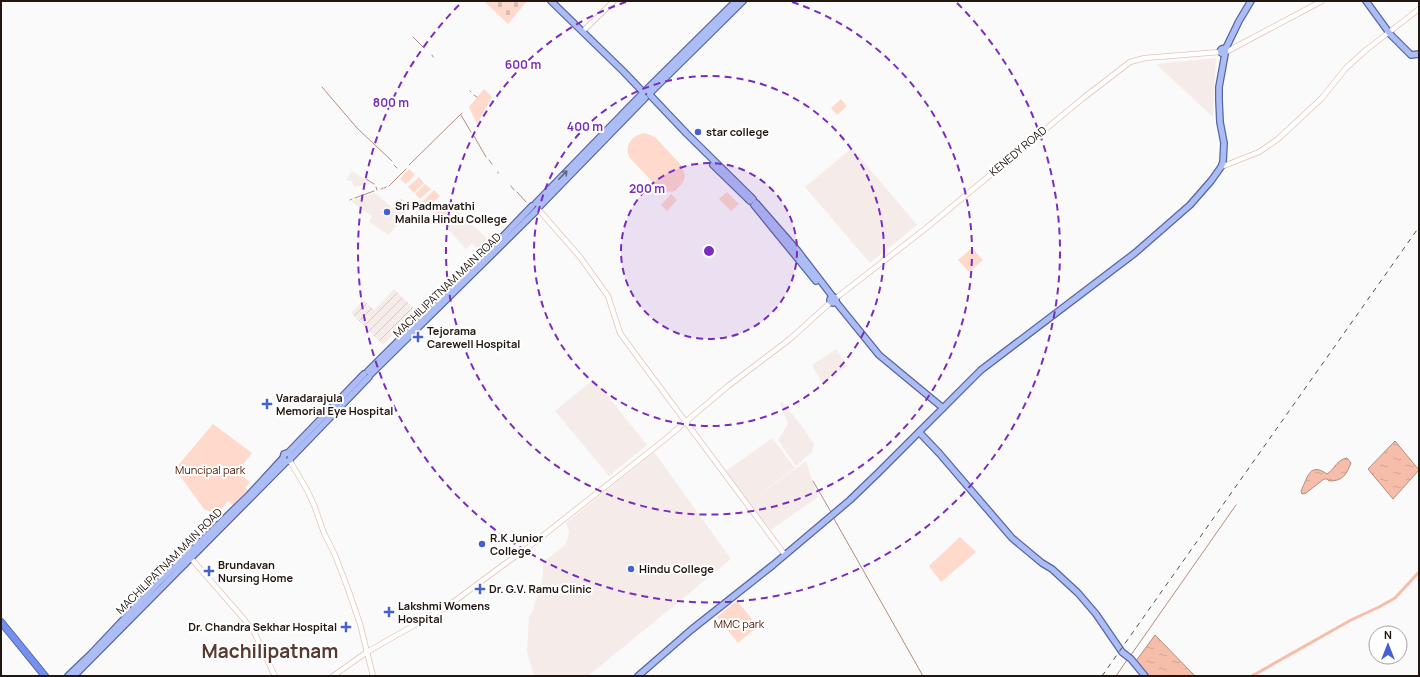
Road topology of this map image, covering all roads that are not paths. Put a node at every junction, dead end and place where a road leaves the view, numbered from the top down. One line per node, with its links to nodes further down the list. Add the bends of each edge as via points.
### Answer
1 (551, 1): 10 (main road)
2 (614, 1): 10 (street)
3 (736, 1): 14 (main road, MACHILIPATNAM MAIN ROAD)
4 (743, 1): 14 (main road, MACHILIPATNAM MAIN ROAD)
5 (1247, 1): 12 (main road)
6 (1251, 1): 12 (main road)
7 (1322, 1): 12 (street)
8 (1366, 1): 11 (main road)
9 (1419, 9): 11 (street)
10 (583, 31): 14 (main road)
11 (1389, 32): 13 (main road, via 1411,55); 15 (street, via 1346,68 1322,98 1278,139 1259,152)
12 (1224, 51): 15 (main road, via 1219,87 1220,122 1224,143); 17 (street, KENEDY ROAD, via 1145,58 1130,62 1082,98 925,229)
13 (1419, 54)
14 (646, 94): 16 (main road, MACHILIPATNAM MAIN ROAD); 17 (main road, via 797,250)
15 (1222, 166): 18 (main road, via 1190,205 1170,223 980,370)
16 (536, 207): 19 (street, via 593,274 610,300 620,333); 21 (main road, MACHILIPATNAM MAIN ROAD, via 490,250)
17 (833, 300): 18 (main road, via 879,355); 19 (street, KENEDY ROAD, via 790,339)
18 (943, 408): 20 (main road)
19 (685, 421): 22 (street); 25 (street, KENEDY ROAD, via 526,549 448,606)
20 (919, 432): 22 (main road, via 875,477); 33 (main road, via 1012,538 1078,593 1122,652)
21 (288, 458): 23 (main road, MACHILIPATNAM MAIN ROAD, via 221,529); 25 (street, via 307,490 336,559 360,624)
22 (785, 555): 32 (main road)
23 (189, 556): 27 (main road, MACHILIPATNAM MAIN ROAD); 28 (main road, MACHILIPATNAM MAIN ROAD); 29 (street, via 237,610 258,639)
24 (1, 622): 26 (highway)
25 (367, 652): 30 (street, KENEDY ROAD); 31 (street)
26 (45, 676)
27 (68, 676)
28 (74, 676)
29 (275, 676)
30 (333, 676)
31 (373, 676)
32 (638, 676)
33 (1145, 676)

